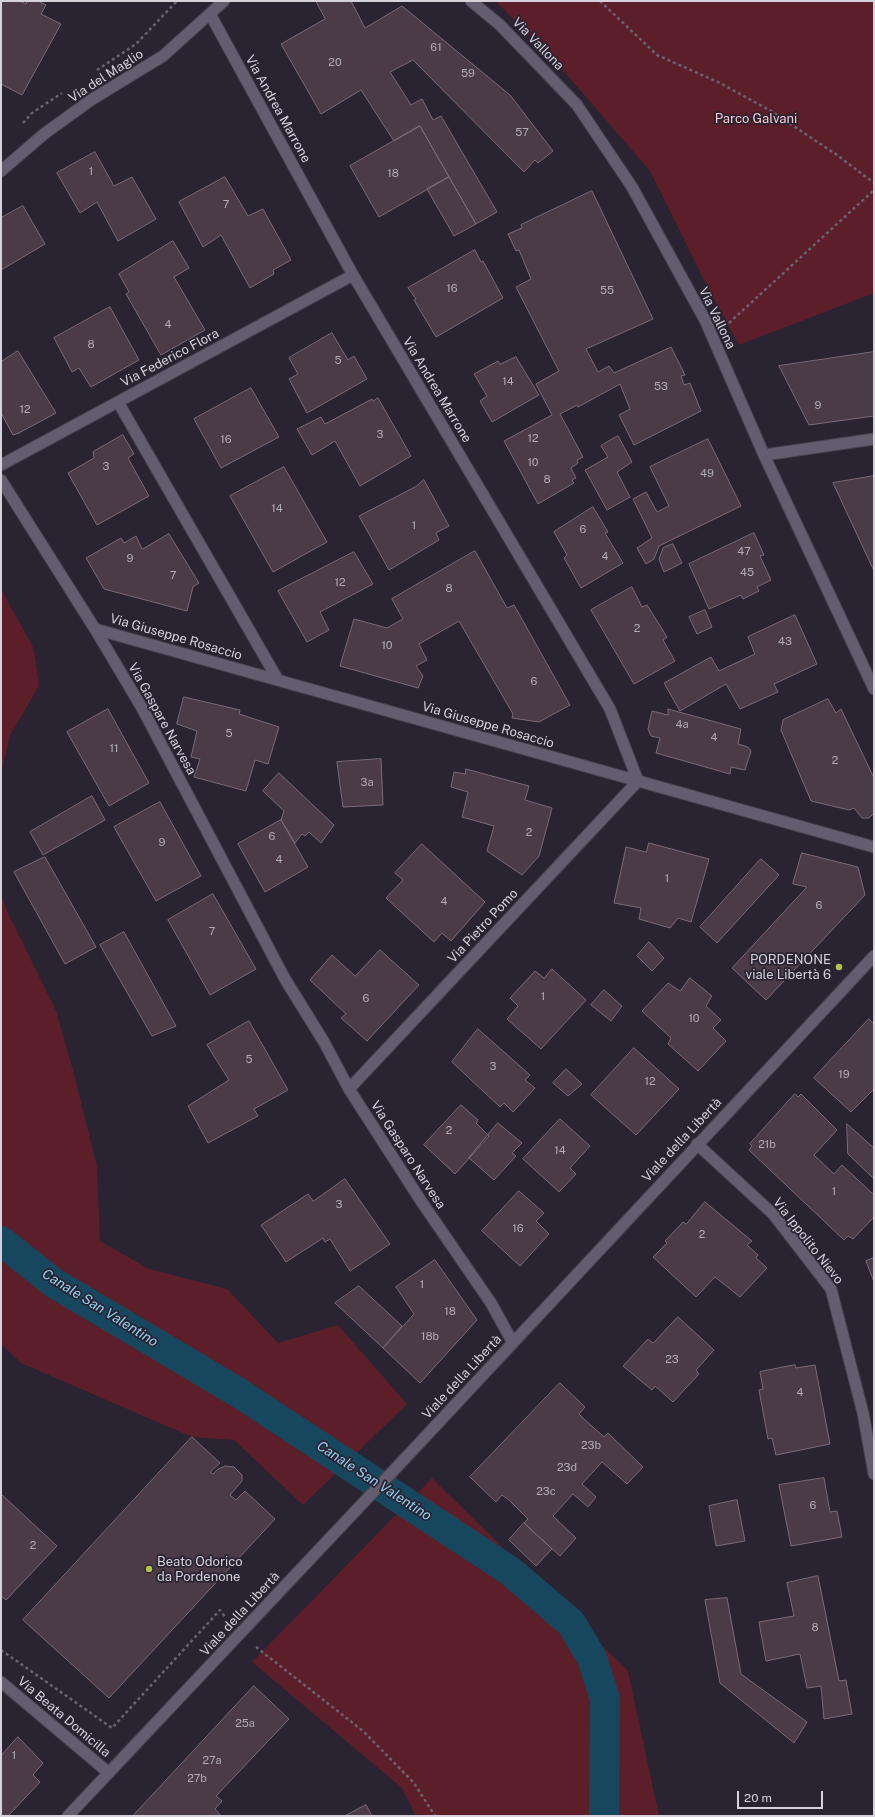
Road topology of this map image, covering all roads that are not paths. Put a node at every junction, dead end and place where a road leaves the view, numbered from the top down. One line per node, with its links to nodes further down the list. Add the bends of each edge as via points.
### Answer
1 (224, 1): 3 (street, Via del Maglio)
2 (471, 1): 8 (street, Via Vallona, via 500,25 577,105 632,187 705,320)
3 (210, 14): 4 (street, Via del Maglio, via 163,56 91,100 44,134); 5 (street, Via Andrea Marrone)
4 (1, 171)
5 (353, 275): 6 (street, Via Federico Flora); 14 (street, Via Andrea Marrone, via 610,709)
6 (118, 402): 9 (street, Via Federico Flora); 12 (street)
7 (874, 439): 8 (street)
8 (764, 455): 13 (street, Via Vallona)
9 (1, 465)
10 (1, 480): 11 (street, Via Gaspare Narvesa)
11 (95, 629): 12 (street, Via Giuseppe Rosaccio); 17 (street, Via Gaspare Narvesa, via 142,708)
12 (278, 680): 14 (street, Via Giuseppe Rosaccio)
13 (874, 688)
14 (638, 781): 15 (street, Via Giuseppe Rosaccio); 18 (street, Via Pietro Pomo)
15 (874, 847)
16 (874, 956): 19 (street, Viale della Libertà)
17 (285, 979): 18 (street, Via Gasparo Narvesa, via 324,1042)
18 (349, 1089): 20 (street, Via Gasparo Narvesa, via 490,1303)
19 (697, 1144): 20 (street, Viale della Libertà); 21 (street, Via Ippolito Nievo, via 773,1214 831,1289 863,1413)
20 (513, 1343): 23 (street, Viale della Libertà)
21 (874, 1474)
22 (1, 1682): 23 (street, Via Beata Domicilla)
23 (109, 1773): 24 (street, Viale della Libertà)
24 (68, 1816)

